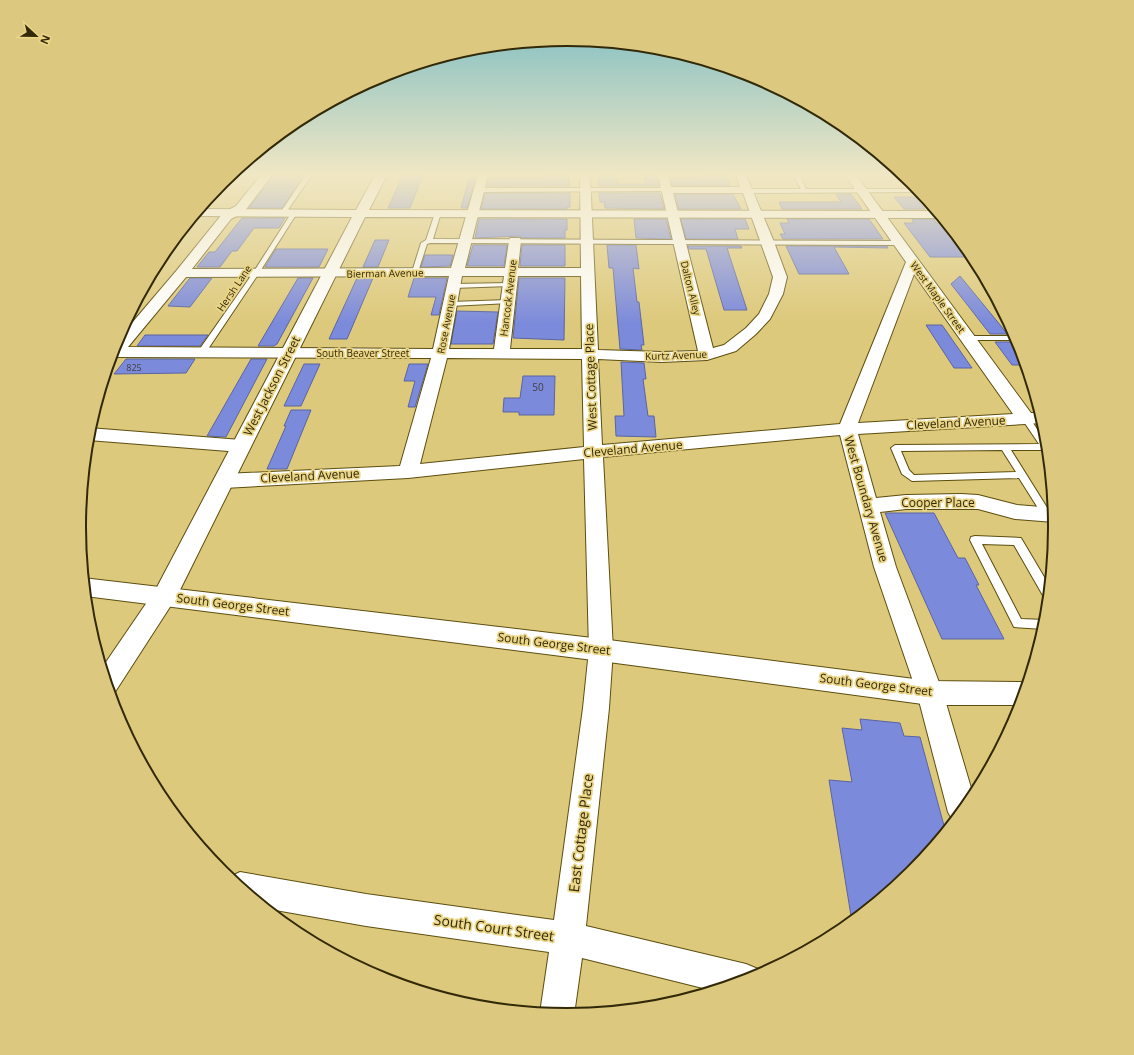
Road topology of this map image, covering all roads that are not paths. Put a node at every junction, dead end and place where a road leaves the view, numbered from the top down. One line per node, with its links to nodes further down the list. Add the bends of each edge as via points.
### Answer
1 (220, 224): 20 (street)
2 (282, 224): 21 (lane, Hersh Lane)
3 (355, 224): 22 (street, West Jackson Street)
4 (435, 224): 10 (lane)
5 (471, 224): 11 (street, Rose Avenue)
6 (586, 224): 13 (street, West Cottage Place)
7 (674, 224): 14 (street, Dalton Alley)
8 (761, 224): 15 (street, Kurtz Avenue)
9 (885, 224): 16 (street, West Maple Street)
10 (429, 241): 11 (lane); 18 (lane, via 424,243)
11 (465, 241): 12 (lane); 23 (street, Rose Avenue)
12 (515, 241): 13 (lane); 24 (street, Hancock Avenue)
13 (586, 241): 14 (lane); 19 (street, West Cottage Place)
14 (679, 242): 15 (lane); 36 (street, Dalton Alley)
15 (768, 242): 16 (lane); 36 (street, Kurtz Avenue, via 780,277 776,294 765,316 730,348)
16 (898, 243): 17 (street, West Maple Street)
17 (912, 262): 27 (street, West Maple Street); 38 (street, West Boundary Avenue)
18 (415, 272): 22 (street, Bierman Avenue); 23 (street, Bierman Avenue)
19 (587, 272): 24 (street, Bierman Avenue); 35 (street, West Cottage Place)
20 (182, 273): 21 (street, Bierman Avenue); 29 (street)
21 (256, 273): 22 (street, Bierman Avenue); 31 (lane, Hersh Lane)
22 (329, 273): 32 (street, West Jackson Street)
23 (455, 279): 24 (street, Bierman Avenue); 26 (street, Rose Avenue)
24 (510, 279): 25 (street, Hancock Avenue)
25 (508, 302): 26 (lane); 34 (street, Hancock Avenue)
26 (450, 304): 33 (street, Rose Avenue)
27 (967, 338): 28 (lane); 37 (street, West Maple Street)
28 (1010, 338)
29 (121, 346)
30 (119, 352): 31 (street, South Beaver Street)
31 (202, 353): 32 (street, South Beaver Street)
32 (290, 353): 33 (street, South Beaver Street); 41 (street, West Jackson Street)
33 (440, 354): 34 (street, South Beaver Street); 45 (street, Rose Avenue)
34 (501, 354): 35 (street, South Beaver Street)
35 (590, 354): 36 (street, Kurtz Avenue, via 662,357); 44 (street, West Cottage Place)
36 (707, 355)
37 (1034, 419): 38 (street, Cleveland Avenue); 39 (lane)
38 (847, 429): 44 (street, Cleveland Avenue); 48 (street, West Boundary Avenue)
39 (1038, 429)
40 (95, 435): 41 (street)
41 (242, 446): 47 (street, West Jackson Street)
42 (1005, 448): 43 (lane); 46 (lane); 46 (lane, via 895,448 905,472 912,478)
43 (1042, 450)
44 (593, 452): 45 (street, Cleveland Avenue); 55 (street, West Cottage Place)
45 (408, 472): 47 (street, Cleveland Avenue)
46 (1022, 476): 49 (lane)
47 (224, 481): 53 (street, West Jackson Street)
48 (868, 506): 50 (street, Cooper Place, via 960,501 1001,506 1015,512); 57 (street, West Boundary Avenue, via 885,567)
49 (1047, 511)
50 (1048, 514)
51 (90, 588): 53 (street, South George Street)
52 (1044, 588): 54 (lane, via 1016,541 975,540 1018,624)
53 (165, 596): 55 (street, South George Street); 56 (street, West Jackson Street)
54 (1038, 624)
55 (601, 650): 57 (street, South George Street); 61 (street, East Cottage Place)
56 (110, 678)
57 (930, 693): 58 (street, South George Street); 59 (street, West Boundary Avenue)
58 (1019, 693)
59 (961, 804)
60 (250, 890): 61 (street, South Court Street, via 366,910)
61 (568, 938): 62 (street, South Court Street); 63 (street, East Cottage Place)
62 (735, 978)
63 (558, 1009)

